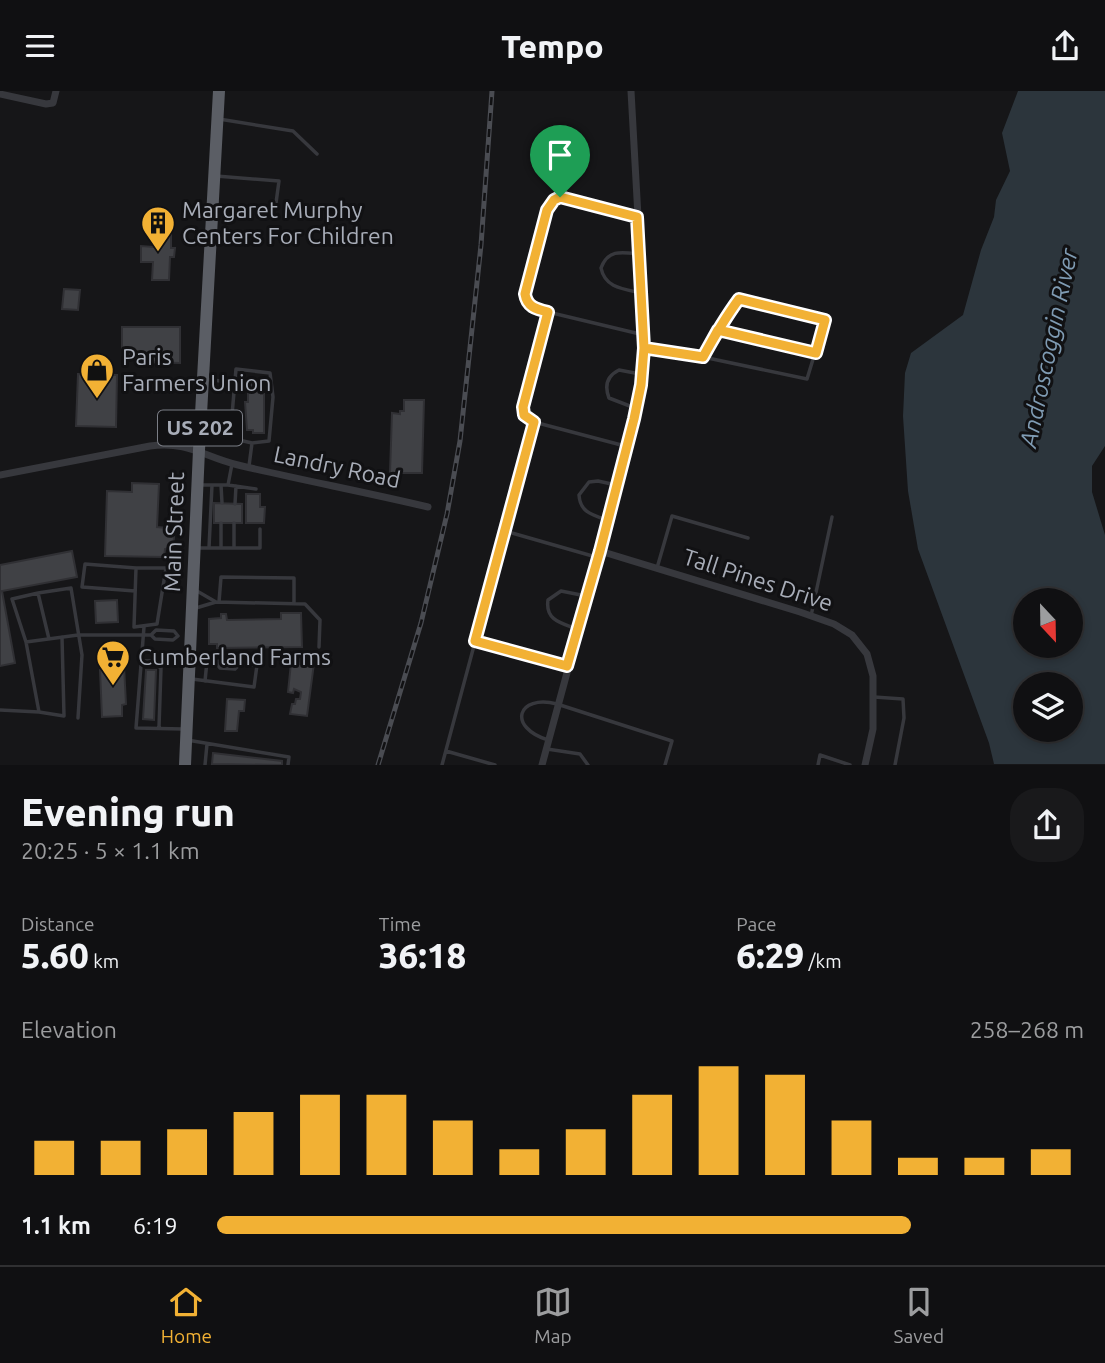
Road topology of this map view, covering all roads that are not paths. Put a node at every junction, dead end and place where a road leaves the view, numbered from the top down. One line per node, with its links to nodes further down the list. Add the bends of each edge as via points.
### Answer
1 (56, 91): 4 (street, via 53,103 46,104)
2 (219, 91): 5 (highway, Main Street / US 202)
3 (631, 91): 9 (street)
4 (0, 94)
5 (217, 118): 6 (lane, via 293,131); 7 (highway, Main Street / US 202)
6 (317, 154)
7 (214, 176): 8 (lane, via 279,181); 19 (highway, Main Street / US 202)
8 (276, 203)
9 (637, 217): 10 (street); 12 (lane, via 560,197 554,200 547,210 525,294 534,309)
10 (639, 254): 11 (street); 11 (lane, via 610,254 601,268 606,282)
11 (642, 293): 14 (street)
12 (548, 312): 14 (lane); 25 (lane, via 523,407 524,415)
13 (718, 330): 16 (lane); 16 (lane, via 739,299 825,320); 17 (lane)
14 (644, 335): 15 (street)
15 (644, 348): 17 (lane); 18 (street)
16 (816, 353): 17 (lane, via 807,379)
17 (703, 357)
18 (642, 375): 24 (street); 24 (lane, via 619,370 606,384 609,398)
19 (203, 379): 20 (lane); 28 (highway, Main Street / US 202)
20 (235, 383): 21 (lane); 23 (lane, via 236,369 270,373); 26 (lane, via 229,438)
21 (251, 385)
22 (261, 386): 23 (lane)
23 (271, 387): 26 (lane, via 269,441)
24 (636, 408): 27 (street)
25 (534, 422): 27 (lane); 47 (lane)
26 (252, 443): 30 (lane)
27 (627, 446): 36 (street)
28 (199, 450): 29 (street, Landry Road); 31 (street, Landry Road, via 150,446); 32 (highway, Main Street / US 202)
29 (232, 464): 30 (street, Landry Road); 35 (lane)
30 (248, 468): 41 (street, Landry Road)
31 (0, 475)
32 (197, 485): 33 (lane); 51 (highway, Main Street / US 202)
33 (212, 485): 34 (lane); 52 (lane)
34 (221, 485): 35 (lane); 39 (lane)
35 (229, 485): 37 (lane)
36 (616, 485): 43 (street); 43 (lane, via 589,482 579,495 589,514)
37 (236, 486): 38 (lane); 40 (lane)
38 (256, 489)
39 (222, 503)
40 (235, 504)
41 (428, 507)
42 (832, 517): 65 (lane)
43 (607, 520): 53 (street)
44 (221, 523): 49 (lane)
45 (234, 523): 50 (lane)
46 (260, 529): 50 (lane, via 260,548)
47 (505, 531): 53 (lane); 74 (lane)
48 (748, 538): 55 (lane, via 672,516)
49 (220, 547): 50 (lane); 52 (lane)
50 (234, 547)
51 (195, 548): 52 (lane); 58 (highway, Main Street / US 202)
52 (209, 548)
53 (599, 554): 55 (street, Tall Pines Drive); 61 (street)
54 (136, 568): 57 (lane, via 85,564); 59 (lane); 66 (lane, via 166,568 157,624)
55 (657, 568): 65 (street, Tall Pines Drive)
56 (71, 587): 57 (lane); 60 (lane); 68 (lane)
57 (82, 587): 59 (lane)
58 (193, 589): 62 (lane); 64 (highway, Main Street / US 202)
59 (135, 591): 66 (lane, via 134,628)
60 (38, 593): 73 (lane); 75 (lane, via 12,599)
61 (586, 596): 67 (street); 67 (lane, via 561,591 548,600 548,613)
62 (218, 602): 63 (lane); 63 (lane, via 221,577 294,578); 64 (lane)
63 (294, 604): 76 (lane, via 305,604 320,619)
64 (192, 608): 71 (highway, Main Street / US 202)
65 (811, 616): 85 (street, Tall Pines Drive, via 845,630 861,645 873,676)
66 (144, 627): 69 (lane)
67 (577, 629): 80 (street)
68 (78, 635): 69 (lane); 72 (lane); 93 (lane, via 82,655)
69 (143, 635): 70 (lane); 78 (lane)
70 (151, 635): 71 (lane, via 173,640); 71 (lane, via 156,630)
71 (184, 636): 77 (highway, Main Street / US 202)
72 (62, 638): 73 (lane); 92 (lane, via 64,716)
73 (49, 639): 75 (lane)
74 (475, 641): 80 (lane); 98 (lane)
75 (26, 642): 92 (lane)
76 (319, 647)
77 (189, 659): 79 (lane); 81 (highway, Main Street / US 202)
78 (141, 661): 83 (lane); 91 (lane, via 161,668)
79 (206, 661): 82 (lane); 82 (lane, via 257,666 254,687)
80 (567, 666): 86 (street)
81 (188, 679): 82 (lane); 95 (highway, Main Street / US 202)
82 (205, 681)
83 (138, 695): 84 (lane); 88 (lane)
84 (144, 696)
85 (874, 698): 109 (street, Tall Pines Drive); 110 (lane, via 903,699)
86 (557, 704): 97 (street); 97 (lane, via 533,702 522,719 528,732); 106 (lane, via 673,741)
87 (0, 710): 92 (lane)
88 (137, 710): 89 (lane); 94 (lane, via 136,728)
89 (144, 711)
90 (154, 711): 91 (lane)
91 (160, 711): 94 (lane)
92 (39, 712)
93 (78, 718)
94 (159, 727): 95 (lane)
95 (186, 735): 96 (lane); 99 (highway, Main Street / US 202)
96 (207, 744): 100 (lane); 101 (lane, via 289,757)
97 (547, 744): 104 (street); 105 (lane, via 580,754)
98 (446, 751): 102 (lane); 103 (lane)
99 (185, 765)
100 (205, 765)
101 (288, 765)
102 (442, 765)
103 (495, 765)
104 (542, 765)
105 (588, 765)
106 (666, 765)
107 (818, 765): 108 (lane, via 820,755)
108 (850, 765)
109 (865, 765)
110 (895, 765)

